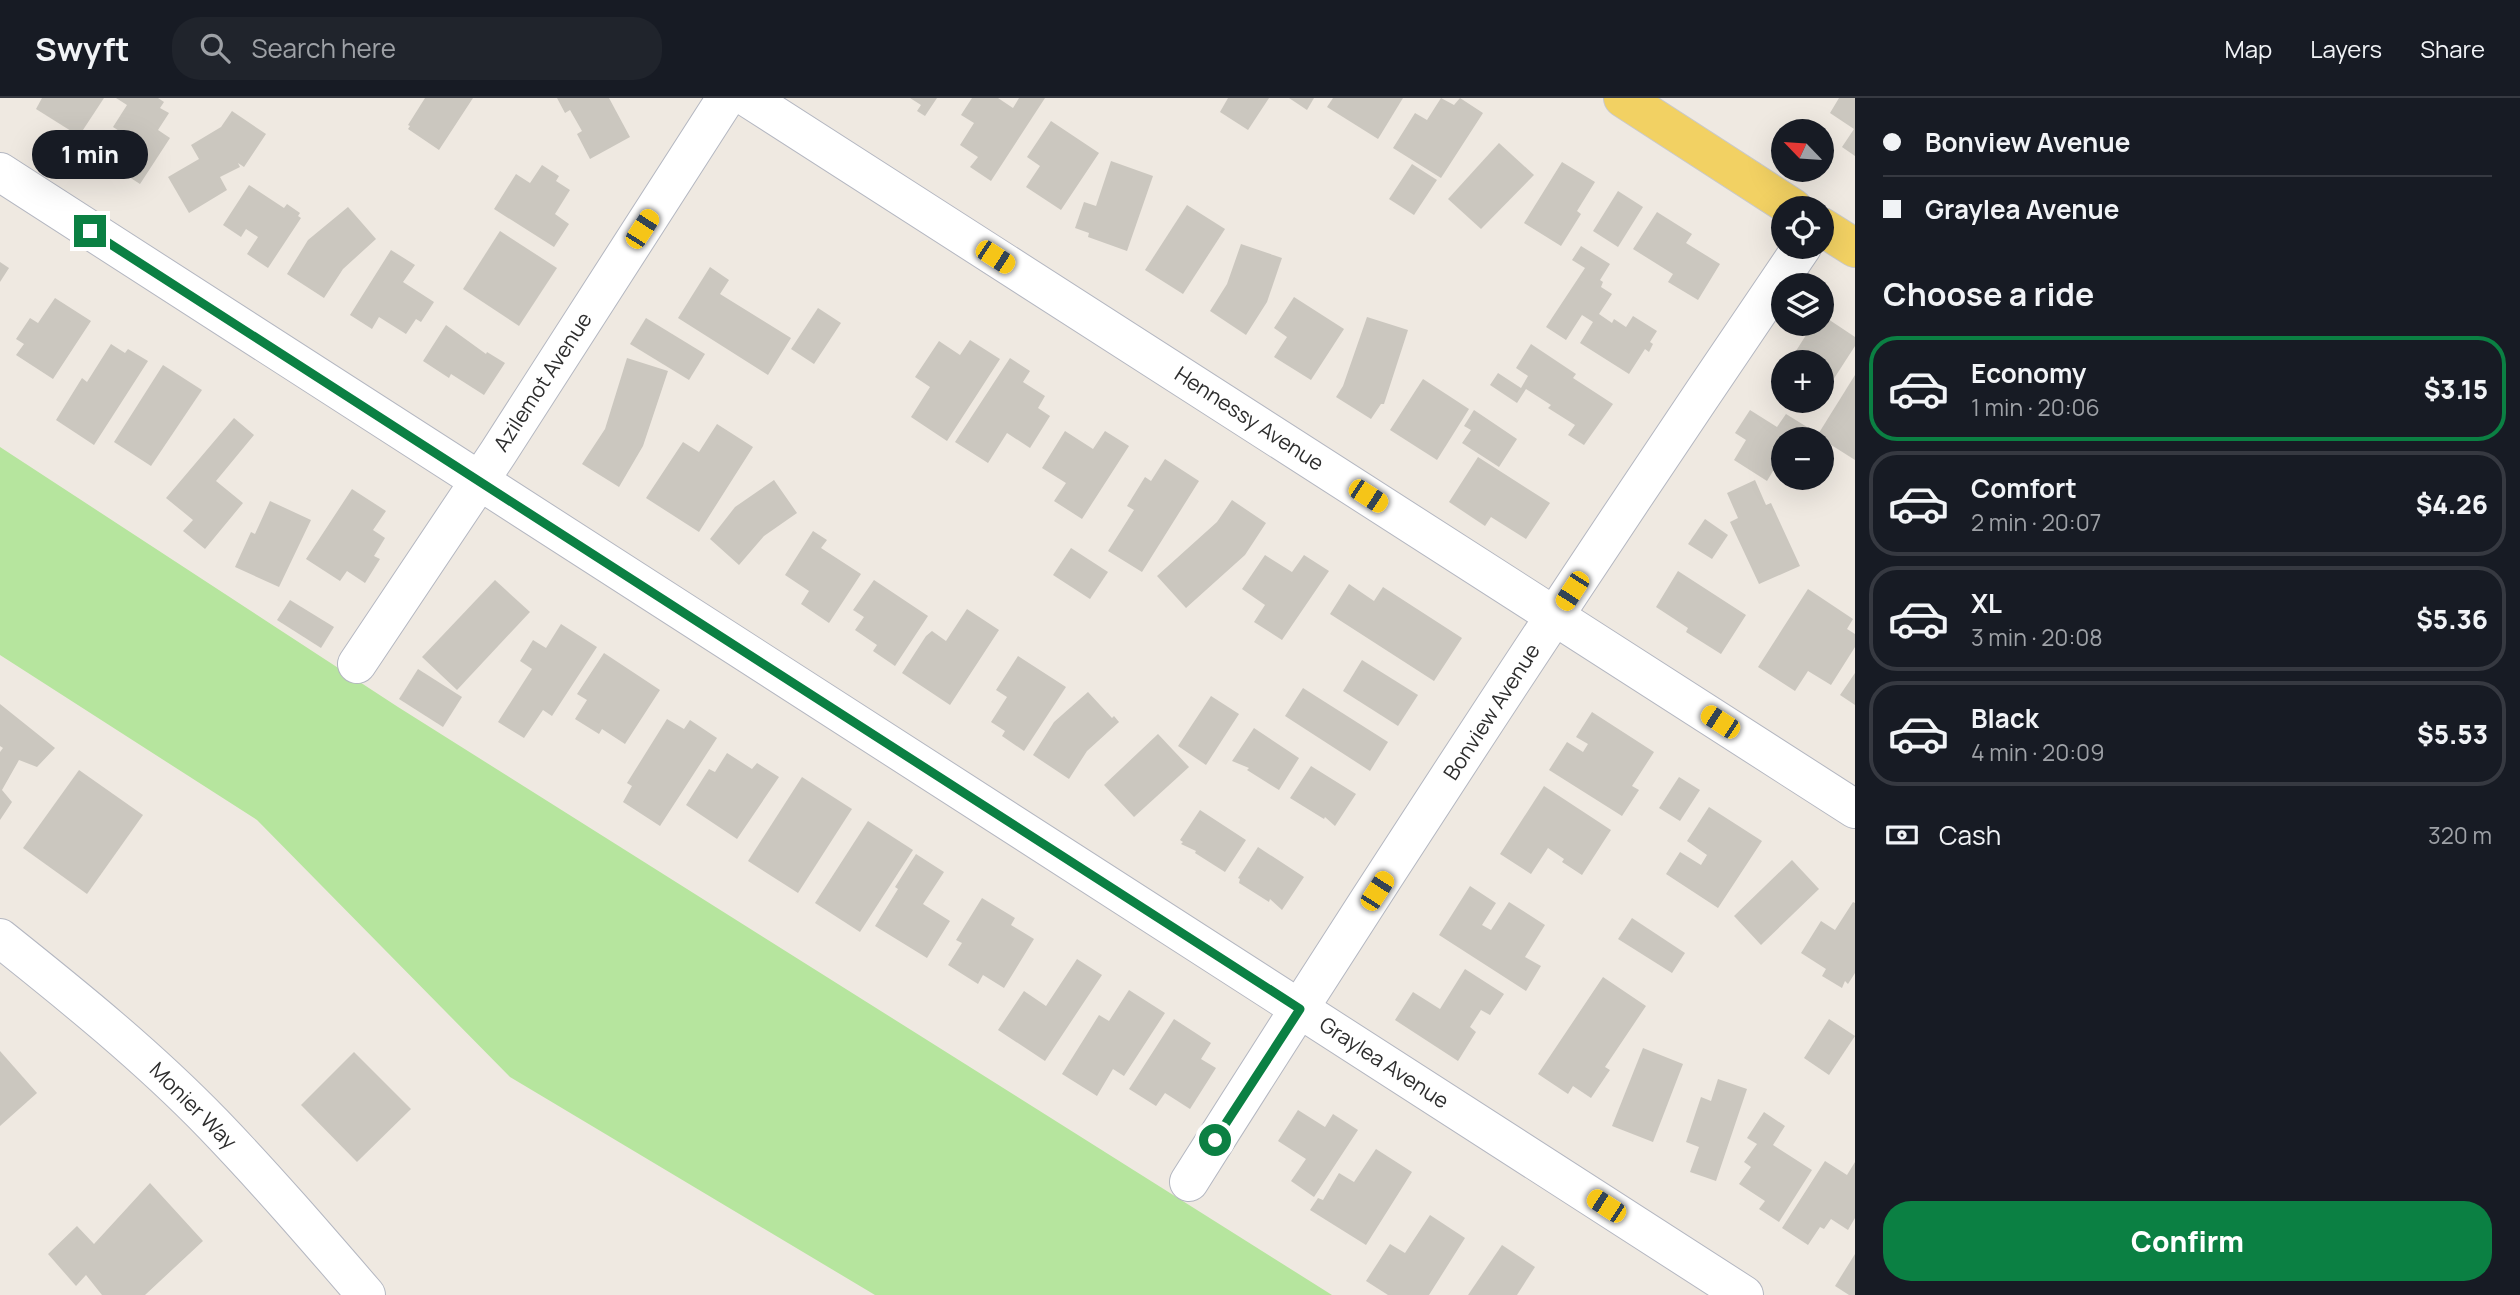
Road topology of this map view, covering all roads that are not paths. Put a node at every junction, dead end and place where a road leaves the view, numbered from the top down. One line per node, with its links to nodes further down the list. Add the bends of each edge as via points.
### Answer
1 (726, 98): 9 (street, Azilemot Avenue)
2 (748, 98): 10 (street, Hennessy Avenue)
3 (1623, 98): 5 (main road)
4 (0, 172): 9 (street, Graylea Avenue)
5 (1774, 196)
6 (1834, 235): 7 (main road)
7 (1855, 248)
8 (1794, 259): 10 (street, Bonview Avenue)
9 (479, 482): 11 (street, Azilemot Avenue); 14 (street, Graylea Avenue)
10 (1555, 616): 12 (street, Hennessy Avenue); 14 (street, Bonview Avenue)
11 (357, 664)
12 (1855, 809)
13 (0, 938): 16 (street, Monier Way, via 133,1048 211,1122)
14 (1300, 1009): 15 (street, Bonview Avenue); 17 (street, Graylea Avenue)
15 (1189, 1182)
16 (366, 1295)
17 (1744, 1295)

